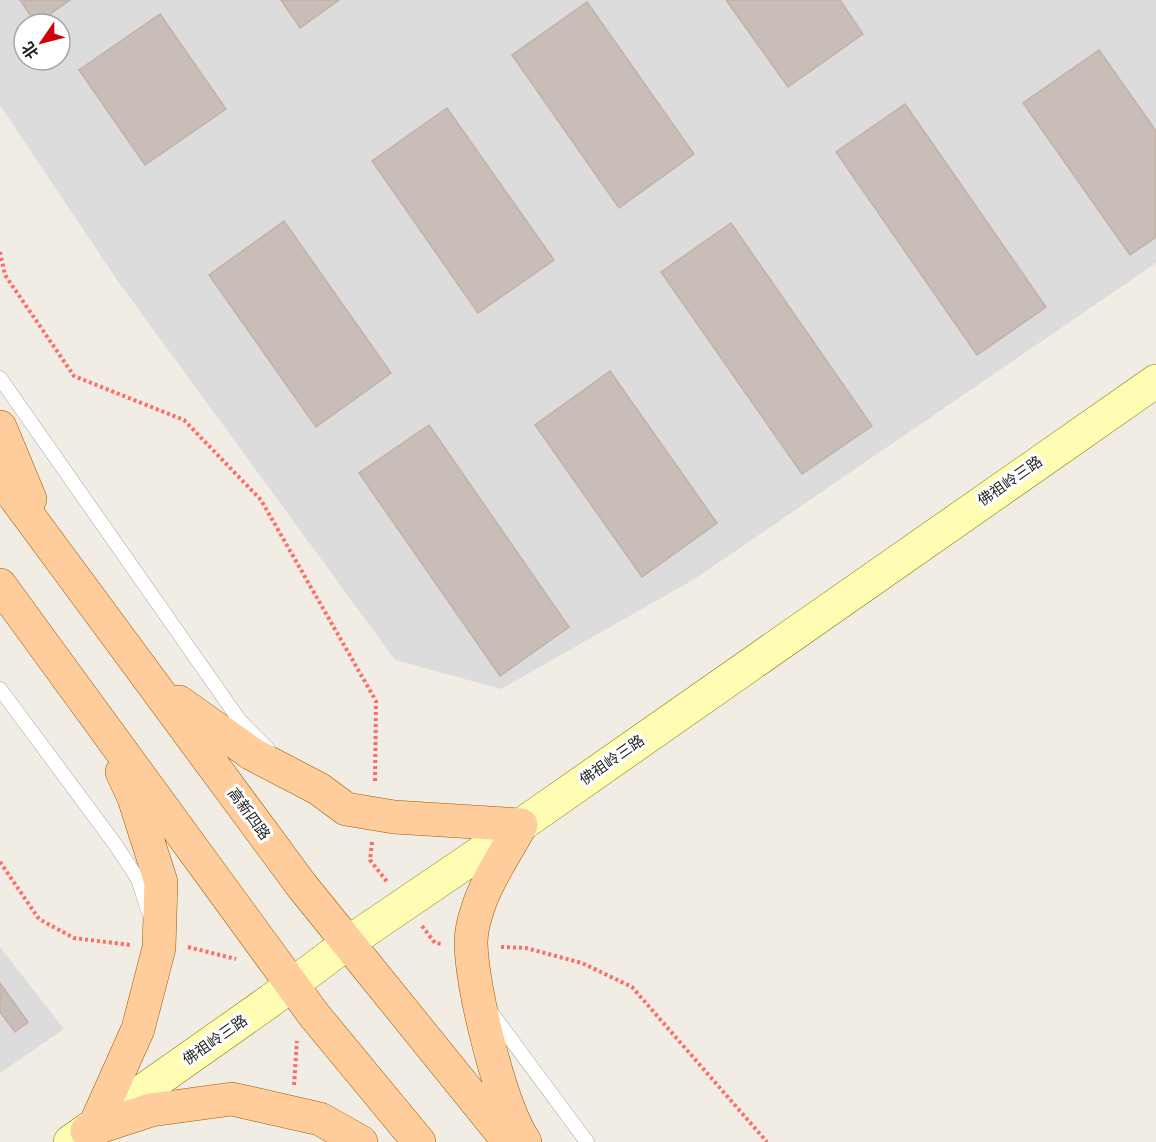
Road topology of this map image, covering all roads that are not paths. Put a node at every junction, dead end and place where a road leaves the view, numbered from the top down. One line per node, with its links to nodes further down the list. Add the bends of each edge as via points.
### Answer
1 (0, 378): 10 (lane, via 240,721 277,757)
2 (1156, 381): 11 (main road, 佛祖岭三路)
3 (0, 427): 5 (main road)
4 (0, 477): 5 (main road, 高新四路)
5 (46, 540): 7 (main road, 高新四路)
6 (0, 585): 9 (main road)
7 (149, 678): 10 (main road, via 252,754); 12 (main road, 高新四路, via 302,886)
8 (0, 689): 13 (lane, via 138,879)
9 (93, 711): 13 (main road, via 134,798 160,882); 14 (main road)
10 (319, 789): 11 (main road, via 346,809 374,814)
11 (521, 825): 12 (main road, 佛祖岭三路); 15 (main road, via 476,912 471,945)
12 (349, 942): 14 (main road, 佛祖岭三路); 20 (main road, 高新四路)
13 (159, 948): 17 (main road, via 138,1029)
14 (292, 984): 17 (main road, 佛祖岭三路); 19 (main road)
15 (477, 993): 21 (main road, via 497,1075); 22 (lane)
16 (331, 1131): 17 (main road, via 232,1099 151,1110); 18 (main road)
17 (84, 1133)
18 (361, 1142)
19 (419, 1142)
20 (509, 1142)
21 (525, 1142)
22 (587, 1142)

